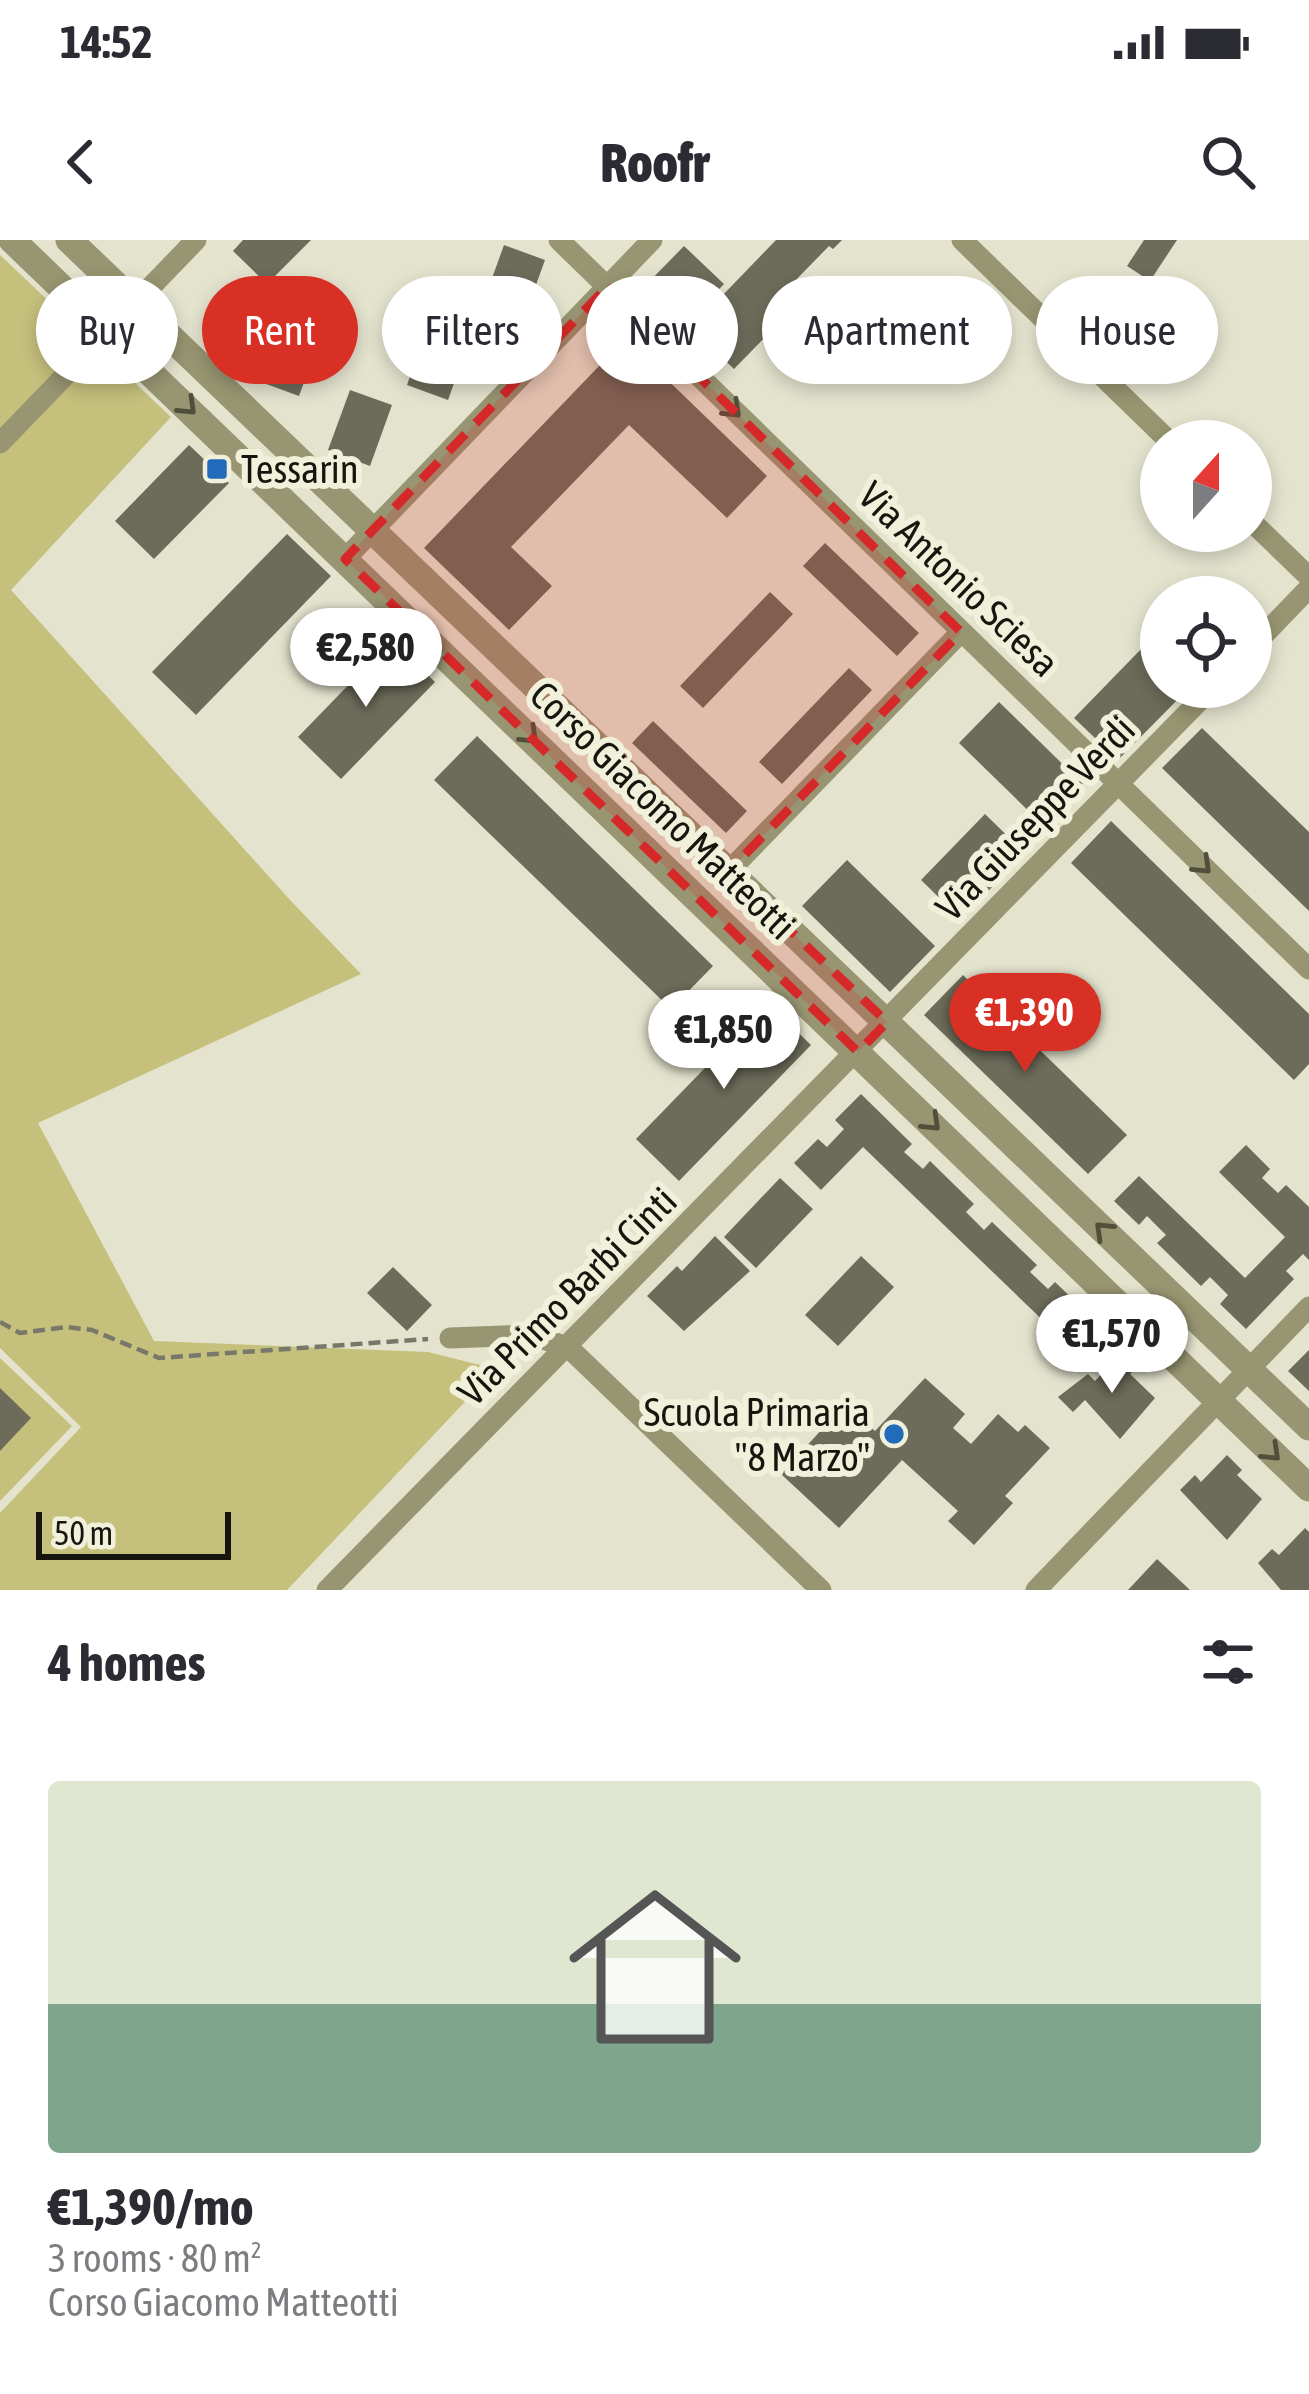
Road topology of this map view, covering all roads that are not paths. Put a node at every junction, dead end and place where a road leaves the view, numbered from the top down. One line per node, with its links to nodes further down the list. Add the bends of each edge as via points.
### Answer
1 (12, 240): 7 (street, Corso Giacomo Matteotti)
2 (69, 240): 8 (street, Corso Giacomo Matteotti)
3 (196, 240): 9 (street)
4 (559, 240): 10 (street, Via Antonio Sciesa)
5 (652, 240): 11 (street)
6 (962, 240): 17 (street)
7 (50, 276)
8 (107, 276)
9 (161, 276)
10 (596, 276)
11 (618, 276)
12 (586, 309): 19 (street)
13 (178, 344): 19 (street, Corso Giacomo Matteotti)
14 (57, 384): 18 (street)
15 (164, 384): 21 (street, Corso Giacomo Matteotti, one-way to 21)
16 (707, 384): 25 (street, Via Antonio Sciesa, one-way to 25)
17 (1147, 420)
18 (0, 442)
19 (372, 531): 21 (street); 28 (street, Corso Giacomo Matteotti)
20 (1272, 541): 22 (street)
21 (345, 559): 31 (street, Corso Giacomo Matteotti, one-way to 31)
22 (1309, 577)
23 (1309, 588): 24 (street)
24 (1272, 626)
25 (961, 632): 27 (street, Via Antonio Sciesa); 28 (street)
26 (1193, 708): 27 (street, Via Giuseppe Verdi)
27 (1118, 785): 29 (street, Via Antonio Sciesa, one-way to 29); 30 (street, Via Giuseppe Verdi)
28 (728, 872): 30 (street, Corso Giacomo Matteotti)
29 (1309, 969)
30 (887, 1022): 31 (street, Via Giuseppe Verdi); 35 (street, Corso Giacomo Matteotti, one-way to 30)
31 (858, 1052): 34 (street, Via Primo Barbi Cinti); 35 (street, Corso Giacomo Matteotti, one-way to 35)
32 (1309, 1307): 35 (street)
33 (450, 1338): 34 (street, via 530,1335)
34 (568, 1347): 38 (street, Via Primo Barbi Cinti); 39 (street)
35 (1234, 1385): 36 (street, Corso Giacomo Matteotti); 37 (street, Corso Giacomo Matteotti, one-way to 37); 40 (street)
36 (1309, 1427)
37 (1309, 1488)
38 (327, 1590)
39 (821, 1590)
40 (1036, 1590)

